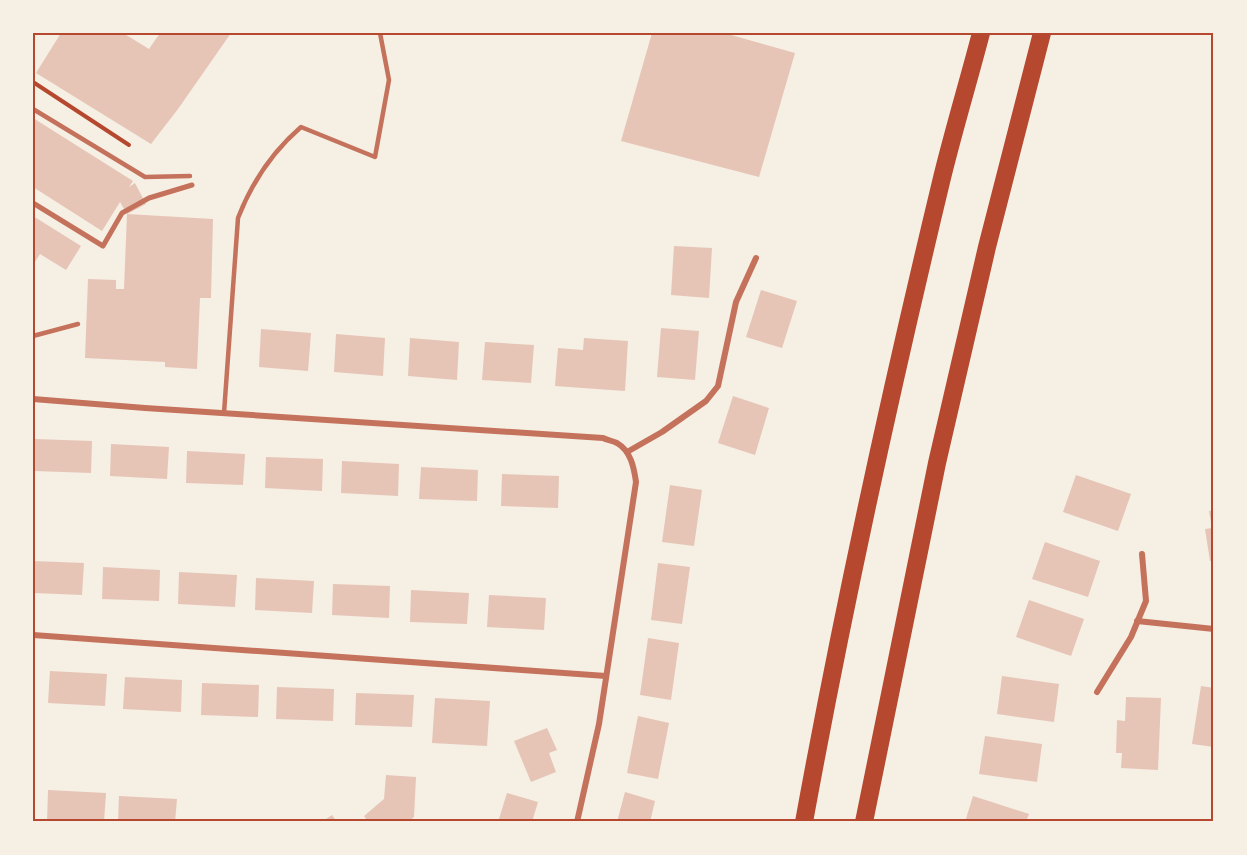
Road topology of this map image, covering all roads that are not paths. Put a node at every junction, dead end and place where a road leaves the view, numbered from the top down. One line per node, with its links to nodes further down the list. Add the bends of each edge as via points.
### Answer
1 (380, 33): 12 (lane, via 389,80 375,157 301,127 275,153 246,196 238,218)
2 (981, 33): 21 (highway, via 941,181 881,442)
3 (1042, 33): 22 (highway, via 939,452)
4 (33, 109): 5 (lane, via 145,177)
5 (190, 176)
6 (192, 185): 7 (street, via 149,198 122,213 103,246)
7 (33, 203)
8 (756, 258): 13 (street, via 736,302 718,386 706,401)
9 (78, 324): 10 (lane)
10 (33, 336)
11 (33, 399): 12 (street)
12 (224, 413): 13 (street, via 603,438 618,443)
13 (627, 452): 18 (street, via 636,482)
14 (1142, 554): 15 (street, via 1146,601)
15 (1137, 621): 16 (street); 19 (street)
16 (1214, 629)
17 (33, 635): 18 (street)
18 (606, 676): 20 (street)
19 (1097, 692)
20 (577, 822)
21 (804, 822)
22 (864, 822)

